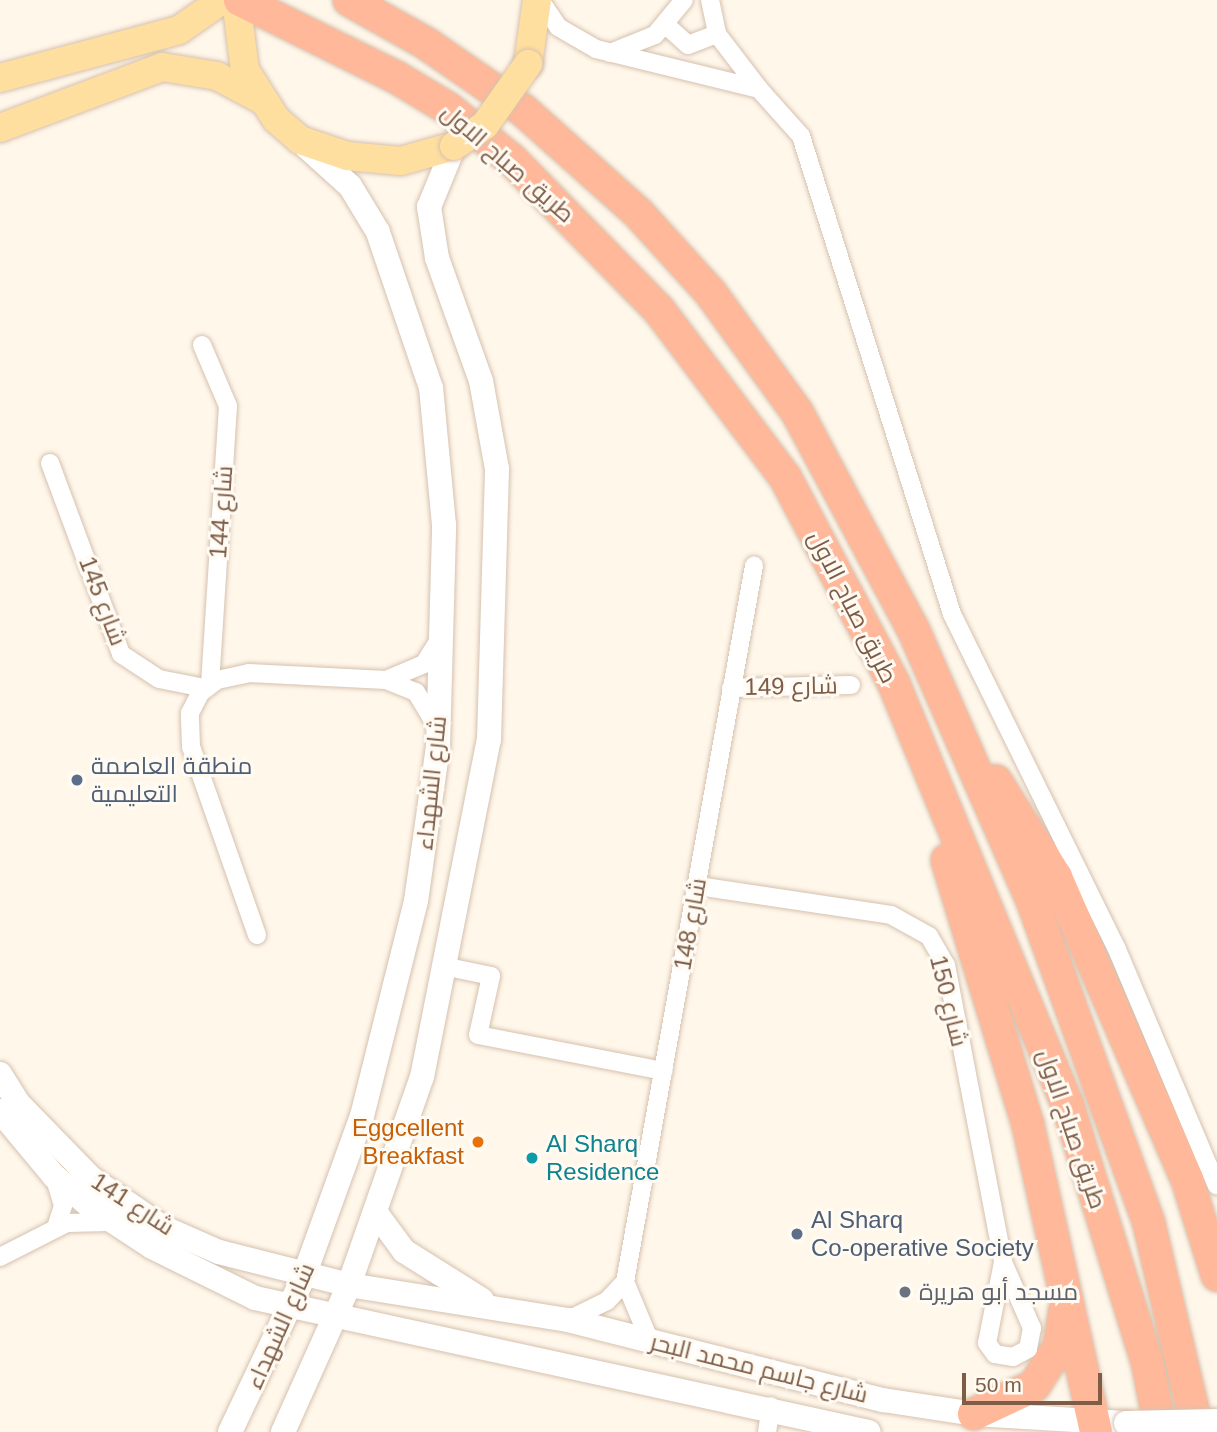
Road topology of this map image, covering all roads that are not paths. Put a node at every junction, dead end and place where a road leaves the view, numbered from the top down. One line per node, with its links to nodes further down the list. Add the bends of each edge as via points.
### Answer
1 (349, 0): 24 (highway, طريق صباح الاول, via 524,111 639,214 710,292 803,423)
2 (539, 0): 8 (street, via 572,39); 14 (main road, bridge, via 528,64 485,125)
3 (684, 0): 6 (street)
4 (710, 0): 7 (street)
5 (227, 3): 9 (main road, via 152,39 51,60); 11 (main road); 20 (highway, طريق صباح الاول, via 314,32 449,109 604,247 785,477)
6 (667, 26): 7 (street, via 688,45); 8 (street)
7 (717, 34): 10 (street)
8 (610, 53): 10 (street)
9 (0, 78)
10 (759, 89): 33 (street, via 801,136 824,194 952,614 1116,947)
11 (262, 100): 12 (main road, via 217,76 162,67); 13 (main road)
12 (0, 128)
13 (300, 140): 14 (main road, via 347,156 401,161); 18 (main road, شارع الشهداء, via 350,186 379,232 416,332 443,469)
14 (454, 146): 28 (main road, شارع الشهداء, via 435,180 431,233 470,338 491,422 499,553 489,740)
15 (202, 345): 22 (street, شارع 144, via 228,406)
16 (50, 463): 22 (street, شارع 145, via 121,653 159,679)
17 (754, 566): 23 (street, شارع 148)
18 (439, 640): 19 (street, via 424,664); 25 (main road, شارع الشهداء)
19 (386, 680): 22 (street, via 249,673); 25 (street, via 423,698)
20 (894, 684): 43 (highway, via 1028,1125); 57 (highway, طريق صباح الاول, via 1067,1103 1147,1361)
21 (851, 685): 23 (street, شارع 149)
22 (207, 686): 27 (street, شارع 144, via 190,713 191,747)
23 (730, 688): 26 (street, شارع 148)
24 (964, 737): 37 (highway, via 1056,877); 58 (highway, طريق صباح الاول, via 1032,900 1149,1224)
25 (438, 746): 40 (main road, شارع الشهداء, via 416,901 387,1024 347,1165)
26 (698, 886): 29 (street, شارع 148); 39 (street, شارع 150, via 891,915 929,936 946,965)
27 (257, 935)
28 (448, 967): 29 (street, via 491,976 478,1035); 34 (main road, شارع الشهداء, via 422,1077)
29 (664, 1071): 41 (street, شارع 148)
30 (0, 1074): 40 (main road, شارع 141, via 67,1157 143,1214 219,1252)
31 (0, 1111): 32 (main road, شارع 141)
32 (54, 1176): 35 (main road, شارع 141); 36 (street, via 63,1206)
33 (1217, 1186)
34 (376, 1213): 42 (main road, شارع الشهداء); 44 (main road, via 404,1251)
35 (115, 1223): 36 (street, via 83,1220); 45 (main road, شارع 141, via 193,1269)
36 (56, 1228): 38 (street)
37 (1214, 1255)
38 (0, 1257)
39 (1003, 1262): 39 (street, شارع 150, via 987,1343 995,1354 1013,1357 1028,1349 1033,1335)
40 (304, 1276): 42 (main road, شارع جاسم محمد البحر); 45 (main road, شارع الشهداء)
41 (625, 1282): 47 (street, via 595,1309); 48 (street)
42 (349, 1285): 44 (main road, شارع جاسم محمد البحر); 46 (main road, شارع الشهداء)
43 (1066, 1298): 50 (highway, via 1050,1367 1014,1399); 52 (highway)
44 (498, 1309): 47 (main road, شارع جاسم محمد البحر)
45 (289, 1310): 46 (main road, شارع جاسم محمد البحر); 53 (main road, شارع الشهداء)
46 (334, 1319): 49 (main road, شارع جاسم محمد البحر); 54 (main road, شارع الشهداء)
47 (568, 1320): 48 (main road, شارع جاسم محمد البحر)
48 (649, 1339): 50 (main road, شارع جاسم محمد البحر, via 883,1400)
49 (771, 1406): 55 (street); 56 (main road, شارع جاسم محمد البحر)
50 (974, 1415): 52 (main road, شارع جاسم محمد البحر)
51 (1217, 1421): 52 (main road, شارع جاسم محمد البحر, bridge)
52 (1095, 1427)
53 (230, 1432)
54 (283, 1432)
55 (767, 1432)
56 (869, 1432)
57 (1161, 1432)
58 (1198, 1432)

